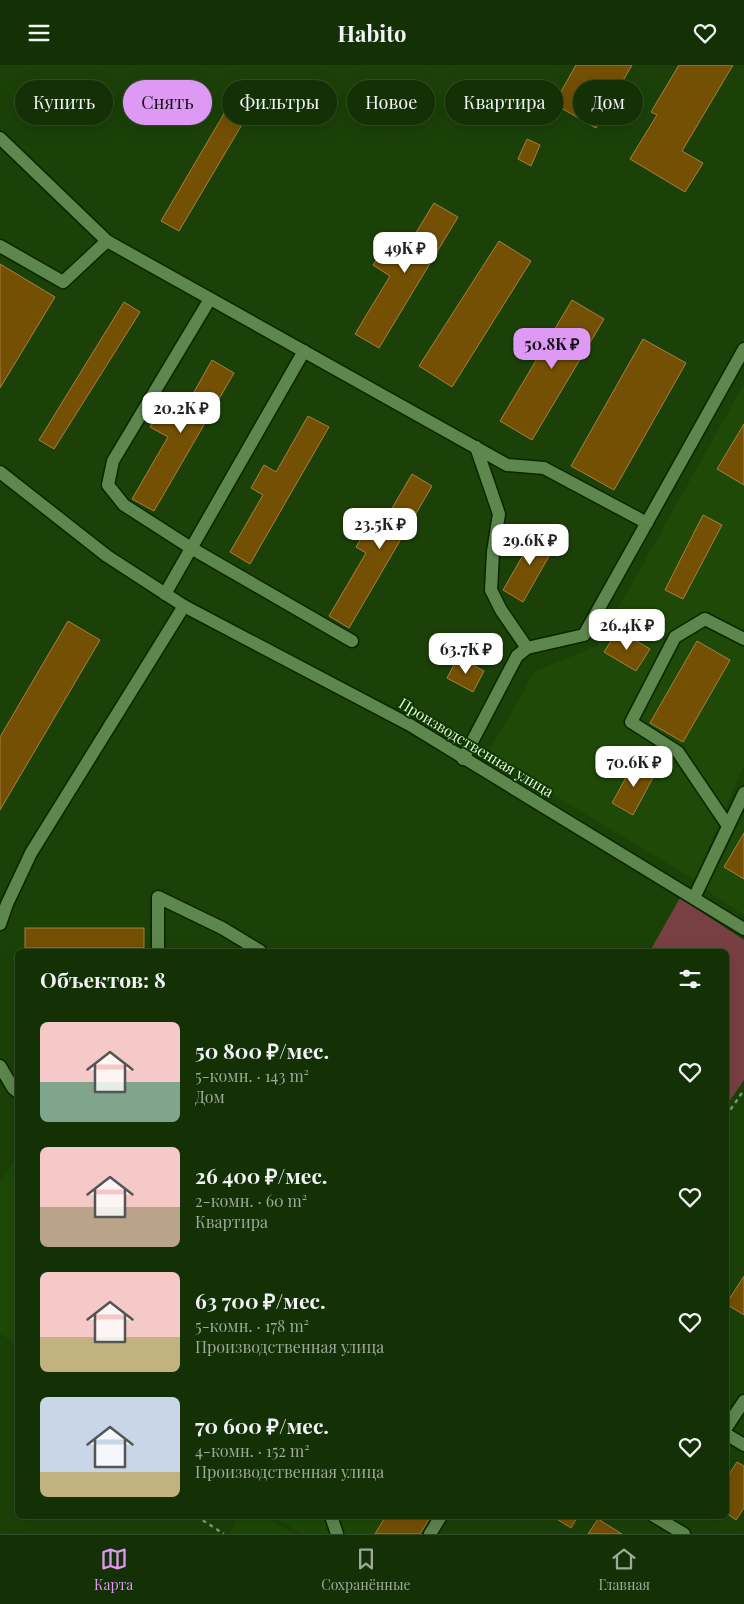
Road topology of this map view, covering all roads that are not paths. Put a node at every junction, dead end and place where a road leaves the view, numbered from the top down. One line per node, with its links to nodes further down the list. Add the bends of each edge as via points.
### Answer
1 (0, 137): 2 (street)
2 (107, 241): 3 (street, via 63,282); 4 (street)
3 (0, 246)
4 (210, 299): 6 (street); 10 (street, via 113,461 108,485 124,505)
5 (744, 349): 9 (street)
6 (304, 351): 7 (street); 10 (street)
7 (476, 447): 9 (street, via 507,465 544,467); 15 (street, via 499,514 491,590)
8 (0, 471): 11 (street, Производственная улица, via 107,556)
9 (647, 523): 15 (street, via 584,635)
10 (192, 548): 11 (street); 14 (street)
11 (165, 594): 12 (street, Производственная улица)
12 (184, 607): 16 (street, Производственная улица, via 410,725); 20 (street, via 31,853)
13 (744, 639): 18 (street, via 705,619 675,637 631,721 678,751)
14 (352, 641)
15 (528, 648): 16 (street, via 517,656)
16 (463, 759): 19 (street, Производственная улица)
17 (744, 793): 18 (street)
18 (728, 826): 19 (street)
19 (694, 898): 21 (street, Производственная улица)
20 (0, 923)
21 (744, 929)
22 (158, 949): 23 (street, via 158,897)
23 (257, 949)
24 (0, 1066): 25 (street)
25 (15, 1090)
26 (744, 1401): 27 (street)
27 (729, 1424)
28 (729, 1436): 29 (street)
29 (744, 1445)
30 (332, 1519): 34 (street)
31 (439, 1519): 35 (street)
32 (663, 1519): 36 (street)
33 (664, 1519): 37 (street)
34 (336, 1534)
35 (430, 1534)
36 (657, 1534)
37 (684, 1534)

